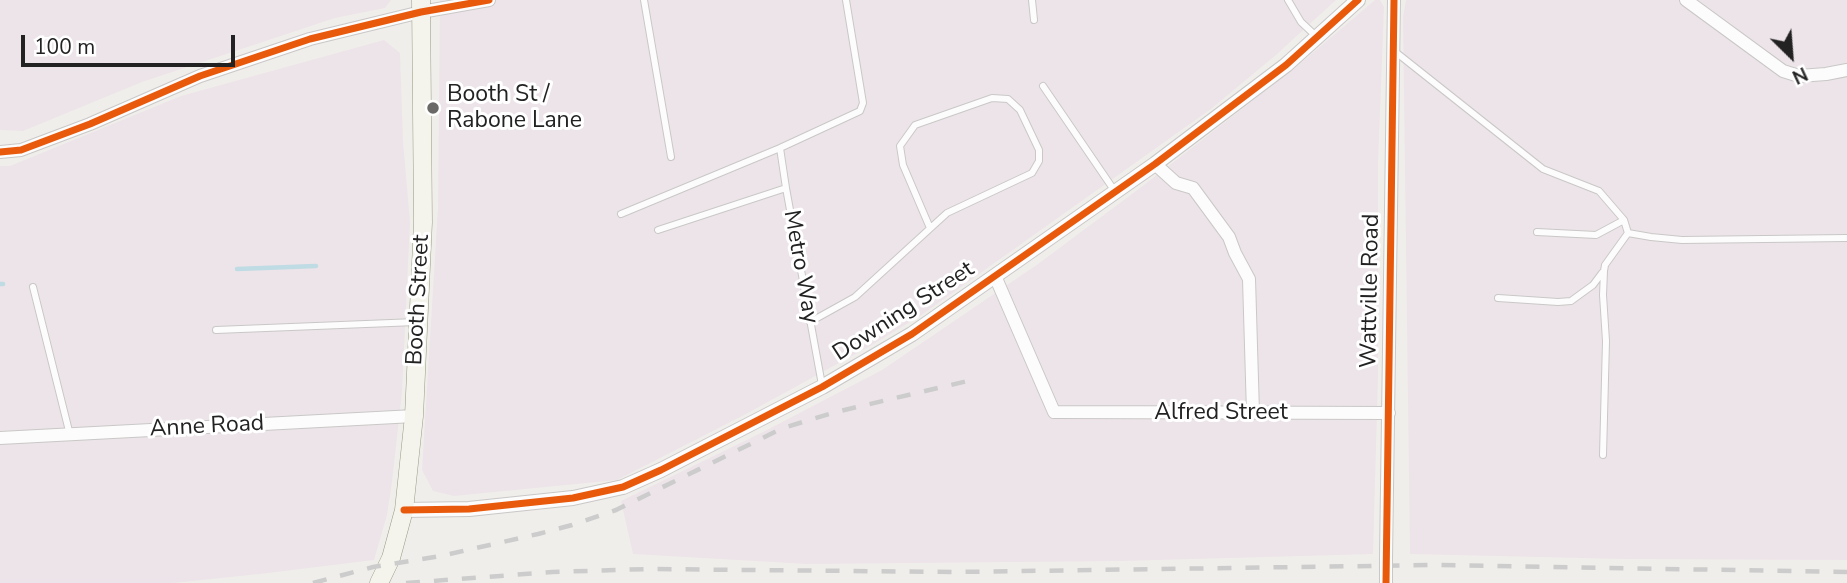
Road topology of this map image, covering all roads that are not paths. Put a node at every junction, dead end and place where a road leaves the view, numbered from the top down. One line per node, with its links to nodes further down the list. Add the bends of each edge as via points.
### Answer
1 (489, 0): 9 (street)
2 (644, 0): 17 (lane)
3 (846, 0): 15 (lane, via 863,103 860,111)
4 (1032, 0): 10 (lane)
5 (1287, 0): 11 (lane)
6 (1358, 0): 11 (street, Downing Street)
7 (1394, 0): 12 (street, Wattville Road)
8 (1686, 0): 13 (street, via 1783,71 1799,76)
9 (421, 6): 16 (street, via 252,57 90,124 21,150); 32 (main road, Booth Street, via 423,222)
10 (1034, 20)
11 (1317, 37): 18 (street, Downing Street)
12 (1393, 49): 22 (lane, via 1543,169 1598,191); 37 (street, Wattville Road)
13 (1847, 70)
14 (1043, 86): 20 (lane)
15 (780, 148): 19 (lane, Metro Way); 21 (lane)
16 (0, 152)
17 (671, 157)
18 (1155, 164): 20 (street, Downing Street); 36 (street, via 1176,183 1193,188 1229,237 1250,279)
19 (786, 188): 24 (lane); 33 (lane, Metro Way)
20 (1116, 192): 29 (street, Downing Street)
21 (621, 214)
22 (1624, 220): 25 (lane, via 1596,235); 26 (lane)
23 (930, 228): 23 (lane, via 903,165 900,146 915,125 992,98 1008,99 1020,110 1039,150 1032,173 947,213); 33 (lane, via 855,297)
24 (658, 230)
25 (1537, 232)
26 (1628, 233): 27 (lane, via 1682,240); 28 (lane)
27 (1847, 239)
28 (1604, 271): 31 (lane, via 1571,301); 41 (lane)
29 (995, 276): 35 (street, Downing Street, via 912,334); 36 (street, Alfred Street, via 1054,412)
30 (33, 287): 39 (lane)
31 (1498, 298)
32 (418, 322): 34 (lane); 38 (main road, Booth Street)
33 (810, 322): 35 (lane, Metro Way)
34 (215, 330)
35 (822, 387): 42 (street, Downing Street, via 739,423 661,470 613,490 482,507)
36 (1252, 413): 37 (street, Alfred Street)
37 (1388, 413): 44 (street, Wattville Road, bridge)
38 (414, 416): 39 (street, Anne Road); 42 (main road, Booth Street)
39 (70, 435): 40 (street, Anne Road)
40 (0, 438)
41 (1603, 455)
42 (404, 510): 43 (main road, Booth Street)
43 (379, 583)
44 (1386, 583)

